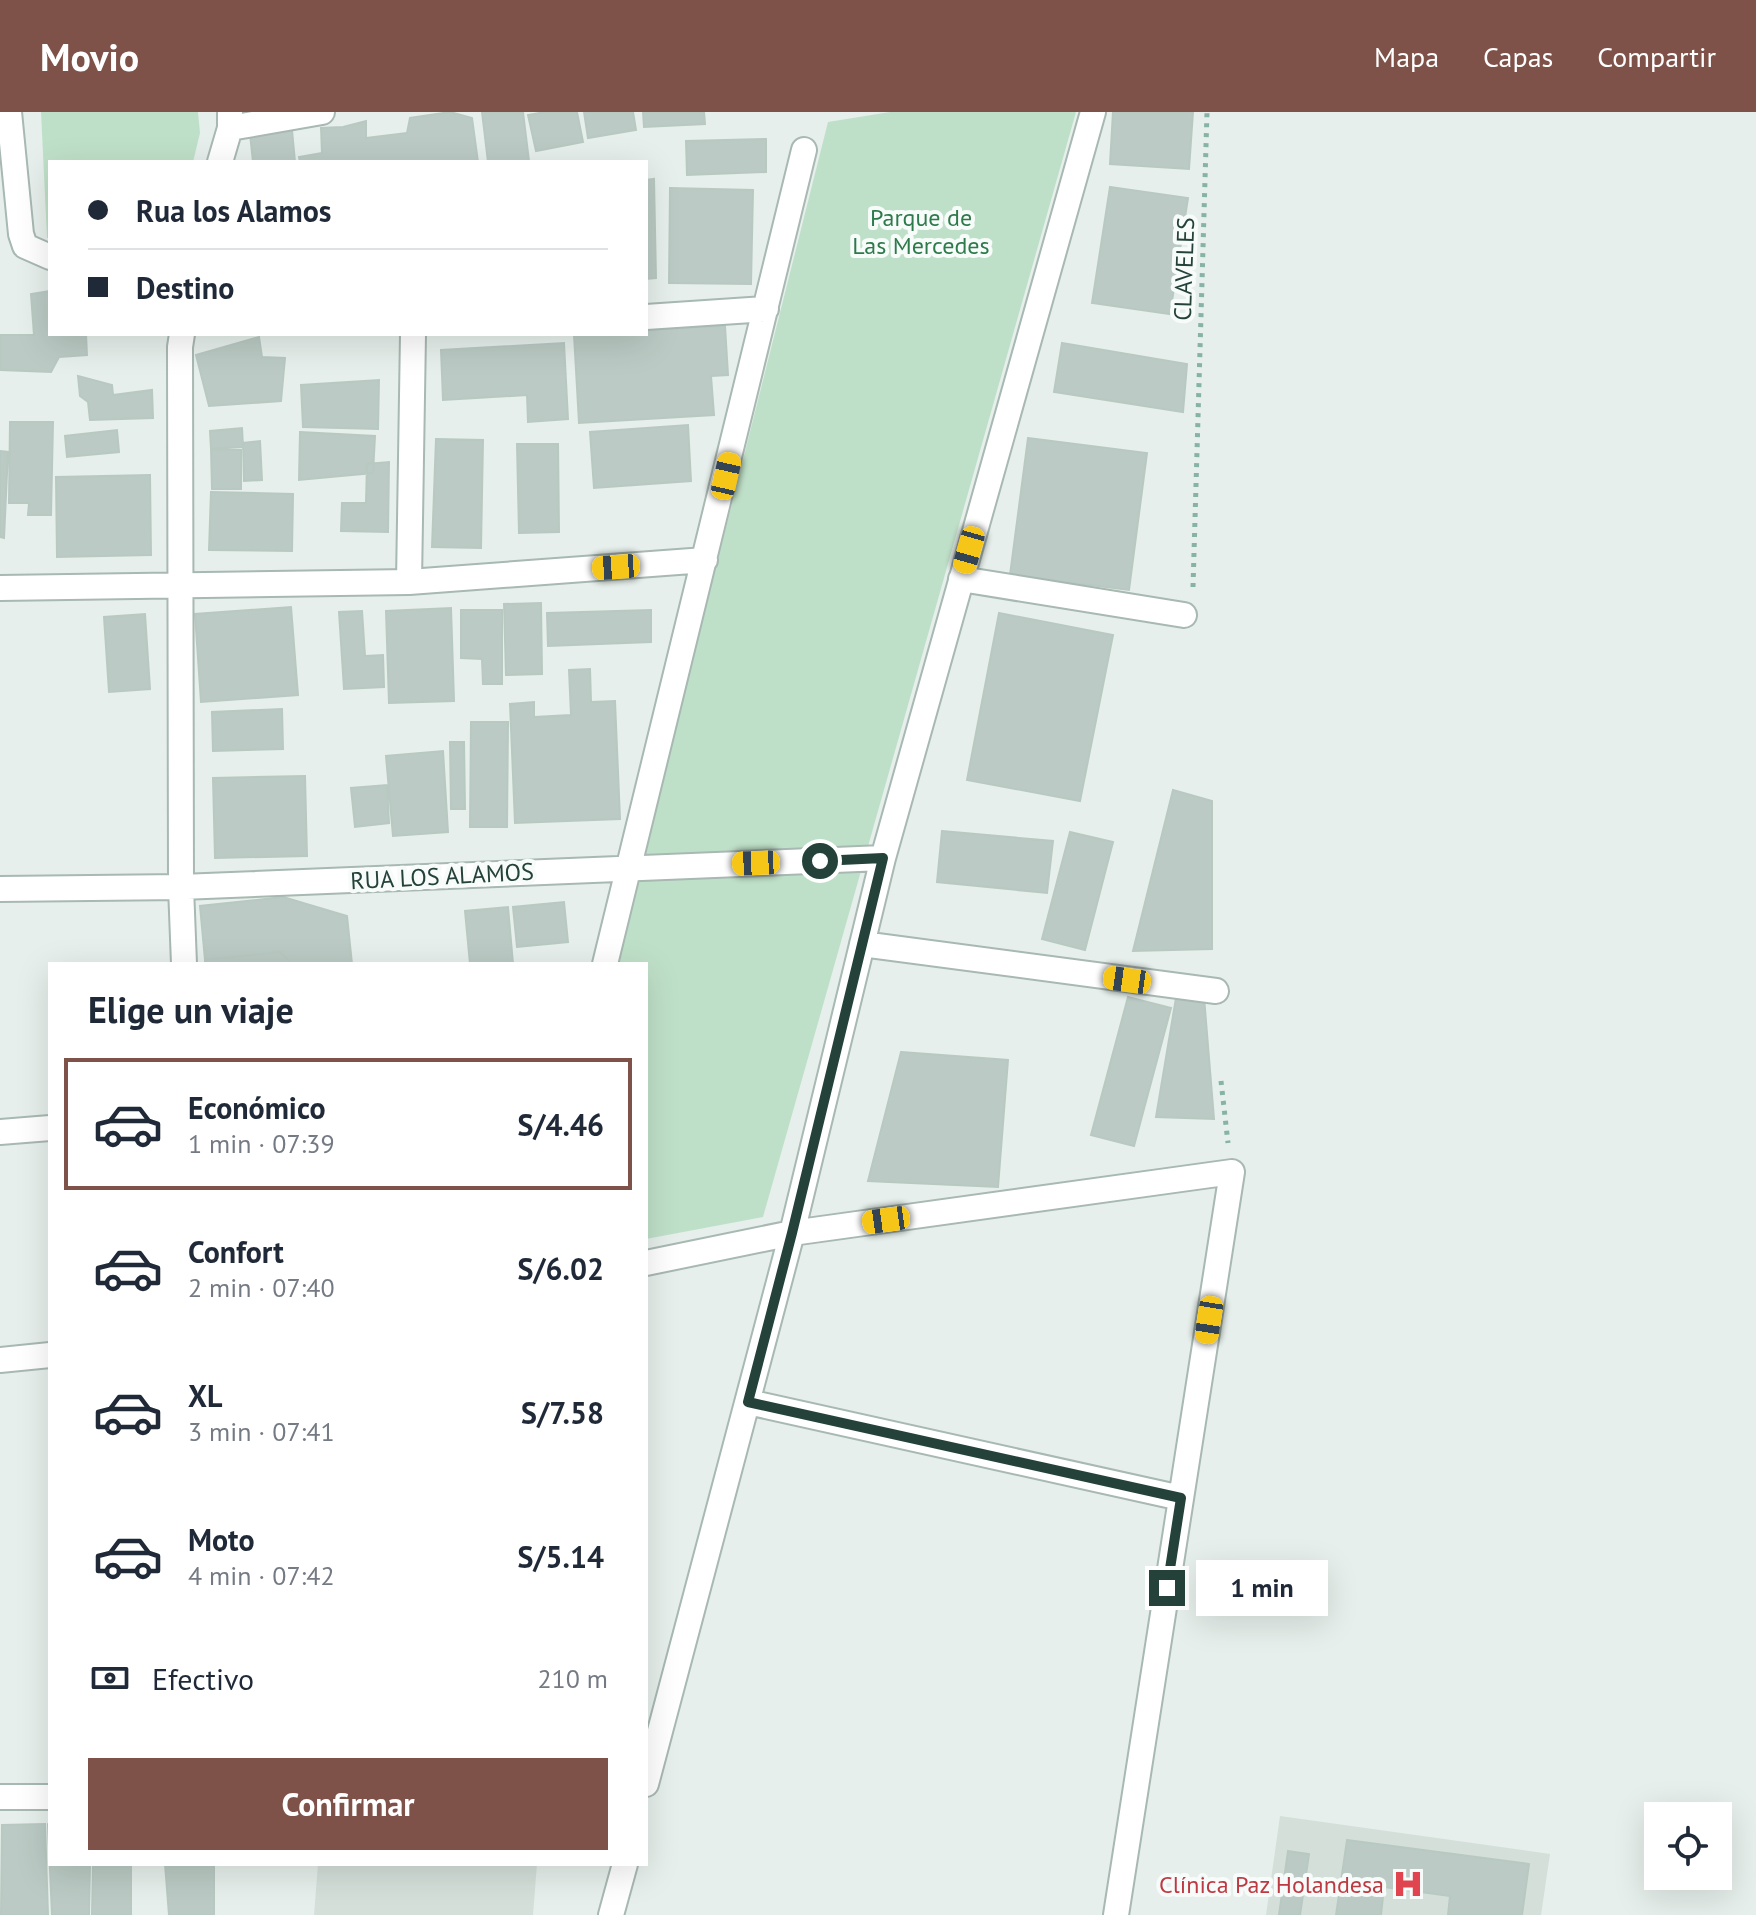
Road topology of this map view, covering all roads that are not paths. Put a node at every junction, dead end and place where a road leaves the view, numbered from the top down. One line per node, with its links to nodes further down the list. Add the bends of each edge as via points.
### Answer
1 (9, 112): 7 (street, via 21,234 25,246)
2 (322, 112): 4 (street)
3 (1093, 112): 13 (street)
4 (230, 120): 6 (street)
5 (804, 150): 8 (street)
6 (220, 160)
7 (48, 256)
8 (766, 309): 9 (street); 12 (street)
9 (648, 317)
10 (182, 336): 15 (street)
11 (413, 336): 14 (street)
12 (705, 560): 14 (street); 19 (street)
13 (961, 579): 17 (street); 18 (street)
14 (409, 582): 15 (street)
15 (181, 587): 16 (street); 20 (street)
16 (0, 588)
17 (1188, 606)
18 (883, 858): 19 (street, RUA LOS ALAMOS); 22 (street)
19 (629, 867): 20 (street, RUA LOS ALAMOS); 24 (street)
20 (181, 887): 21 (street, RUA LOS ALAMOS); 23 (street)
21 (0, 889)
22 (862, 944): 25 (street); 28 (street)
23 (184, 962)
24 (605, 962)
25 (1216, 991)
26 (48, 1128): 27 (street)
27 (0, 1132)
28 (792, 1233): 29 (street); 32 (street); 33 (street, via 1232,1172)
29 (648, 1263)
30 (48, 1355): 31 (street)
31 (0, 1360)
32 (748, 1402): 33 (street); 34 (street)
33 (1181, 1498): 39 (street)
34 (648, 1777)
35 (0, 1797): 36 (street)
36 (48, 1797)
37 (624, 1866): 38 (street)
38 (611, 1915)
39 (1116, 1915)

